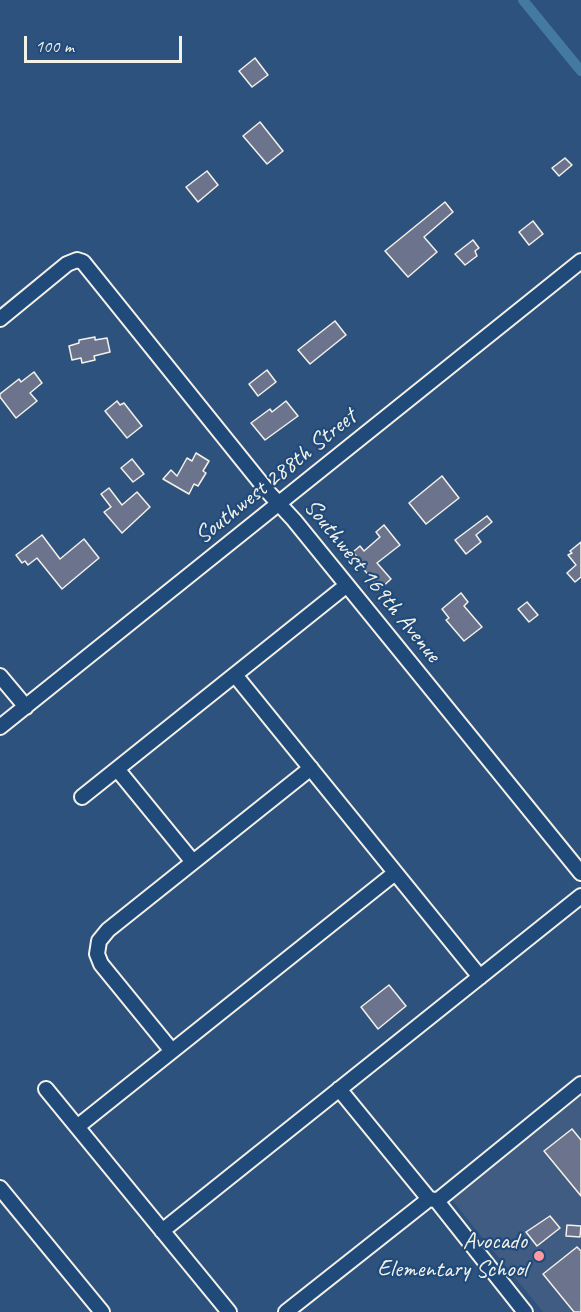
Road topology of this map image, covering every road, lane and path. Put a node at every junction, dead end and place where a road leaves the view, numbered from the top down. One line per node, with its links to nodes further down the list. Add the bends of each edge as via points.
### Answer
1 (581, 261): 3 (street, Southwest 288th Street)
2 (0, 319): 3 (street, Southwest 169th Avenue, via 67,264 84,262)
3 (279, 504): 4 (street, Southwest 169th Avenue); 7 (street, Southwest 288th Street)
4 (347, 585): 5 (street); 14 (street, Southwest 169th Avenue)
5 (235, 675): 9 (street); 10 (street)
6 (0, 676): 7 (street)
7 (26, 707): 8 (street, Southwest 288th Street)
8 (0, 727)
9 (311, 768): 12 (street); 13 (street)
10 (117, 770): 11 (street); 12 (street)
11 (82, 797)
12 (193, 862): 17 (street, via 105,933 97,947 102,966)
13 (395, 873): 16 (street); 17 (street)
14 (581, 873)
15 (581, 896): 16 (street)
16 (480, 977): 20 (street)
17 (172, 1051): 21 (street)
18 (581, 1084): 23 (street)
19 (46, 1089): 21 (street)
20 (339, 1089): 23 (street); 24 (street)
21 (77, 1127): 24 (street)
22 (0, 1188): 25 (street)
23 (433, 1200): 27 (street); 28 (street)
24 (162, 1231): 26 (street)
25 (102, 1312)
26 (229, 1312)
27 (286, 1312)
28 (525, 1312)

